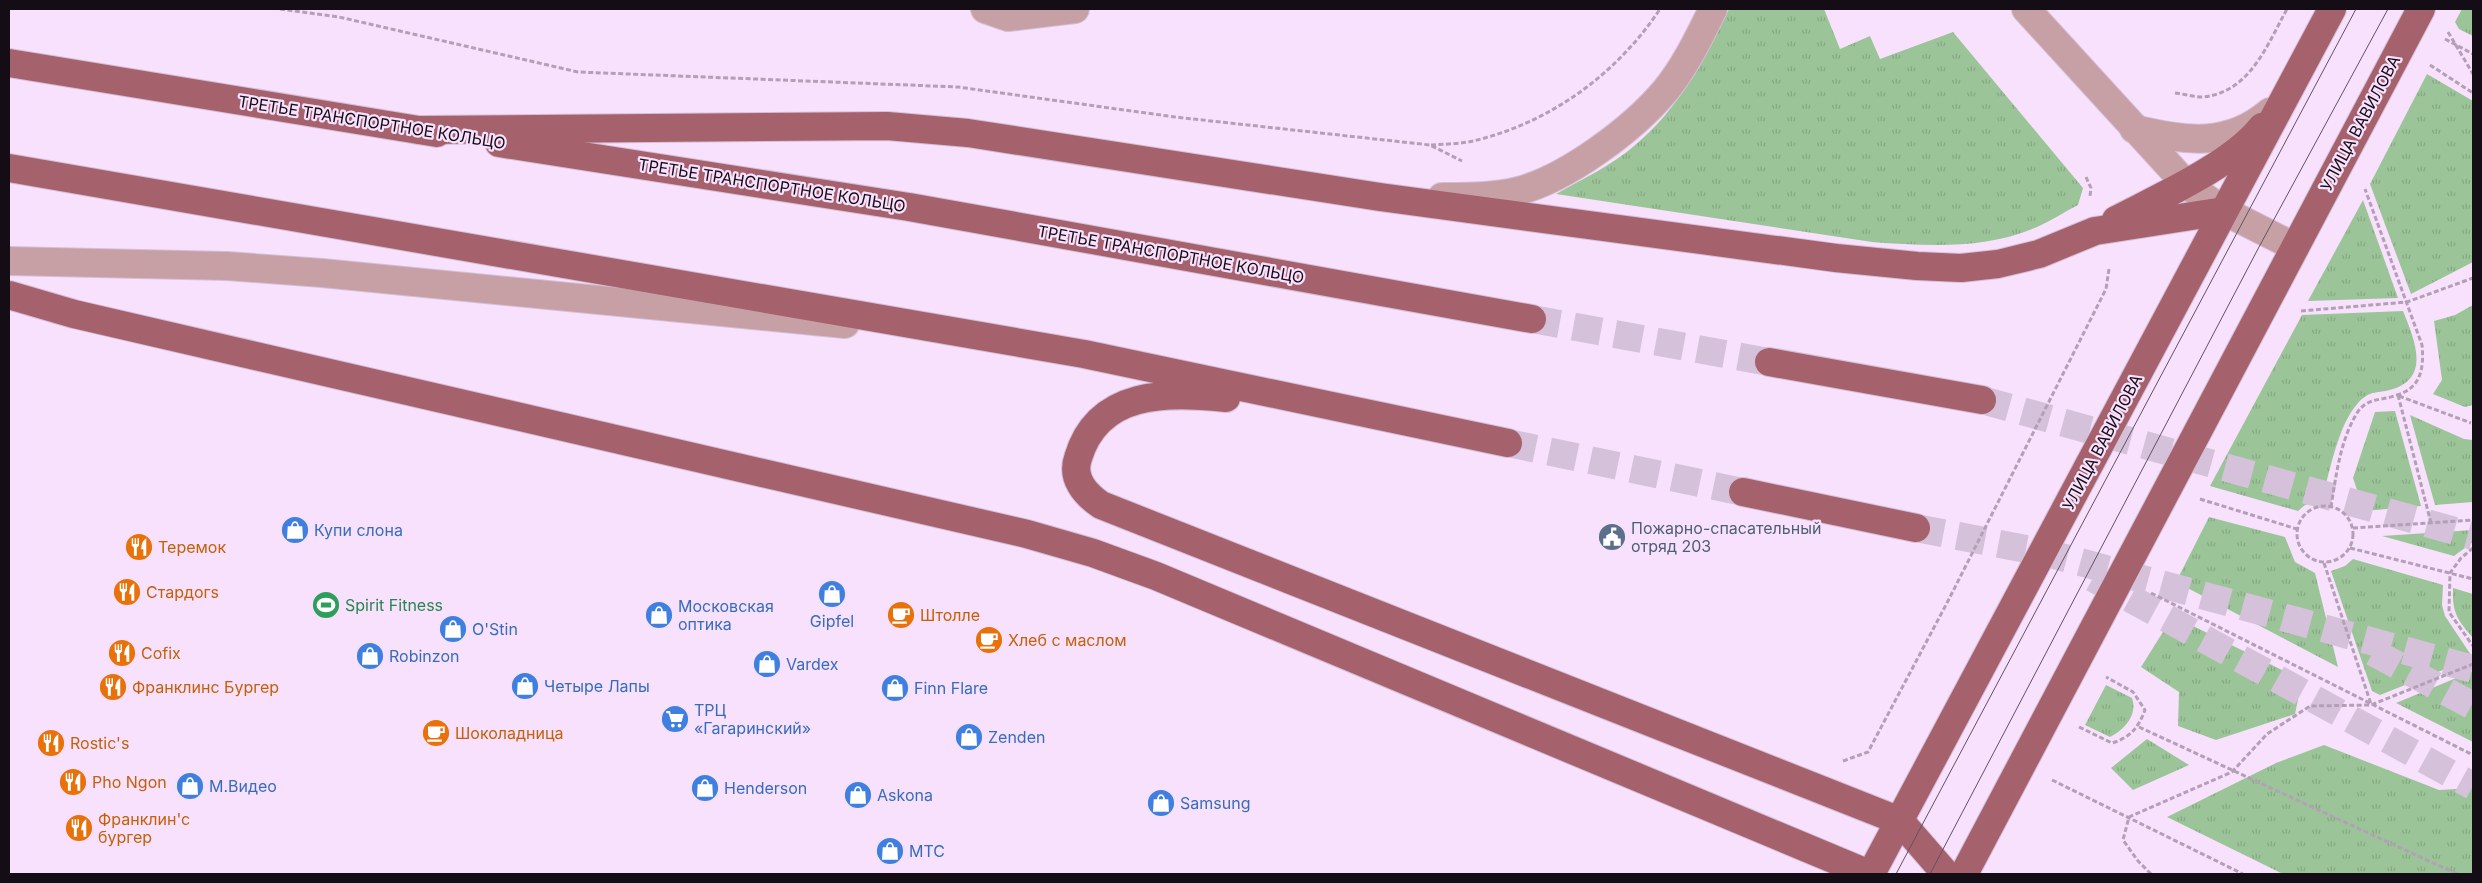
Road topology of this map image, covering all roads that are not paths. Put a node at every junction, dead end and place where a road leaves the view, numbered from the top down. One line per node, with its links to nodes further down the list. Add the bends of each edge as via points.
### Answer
1 (985, 9): 2 (street, via 1008,17)
2 (1075, 9)
3 (1713, 9): 13 (street, via 1694,47 1665,91 1621,133 1578,164 1519,191 1474,197)
4 (2026, 9): 9 (street)
5 (2332, 9): 8 (main road, УЛИЦА ВАВИЛОВА)
6 (2421, 9): 16 (main road, УЛИЦА ВАВИЛОВА)
7 (9, 63): 10 (main road, ТРЕТЬЕ ТРАНСПОРТНОЕ КОЛЬЦО)
8 (2282, 102): 9 (street, via 2253,127 2199,140 2170,138); 12 (main road, via 2257,134); 14 (main road, УЛИЦА ВАВИЛОВА)
9 (2134, 129): 12 (street)
10 (420, 130): 13 (main road, via 887,126 968,133); 19 (main road, ТРЕТЬЕ ТРАНСПОРТНОЕ КОЛЬЦО, via 909,207)
11 (9, 168): 20 (main road)
12 (2186, 184): 14 (street); 15 (main road)
13 (1380, 197): 15 (main road, via 1917,266 1961,268 1998,264 2040,254)
14 (2224, 211): 15 (main road); 16 (street); 27 (main road, УЛИЦА ВАВИЛОВА)
15 (2095, 231)
16 (2294, 247): 30 (main road, УЛИЦА ВАВИЛОВА)
17 (9, 261): 20 (street, via 227,266 322,273)
18 (9, 295): 28 (main road, via 74,314 1027,534 1093,553 1166,580)
19 (1532, 319)
20 (995, 338): 23 (main road)
21 (1769, 362): 22 (main road)
22 (1982, 400)
23 (1366, 414): 24 (main road); 27 (main road, via 1200,396 1156,396 1128,402 1106,412 1090,429 1075,465 1086,495 1101,505)
24 (1508, 443)
25 (1743, 492): 26 (main road)
26 (1916, 528)
27 (1900, 822): 28 (main road, УЛИЦА ВАВИЛОВА); 29 (main road)
28 (1870, 874)
29 (1946, 874)
30 (1964, 874)

